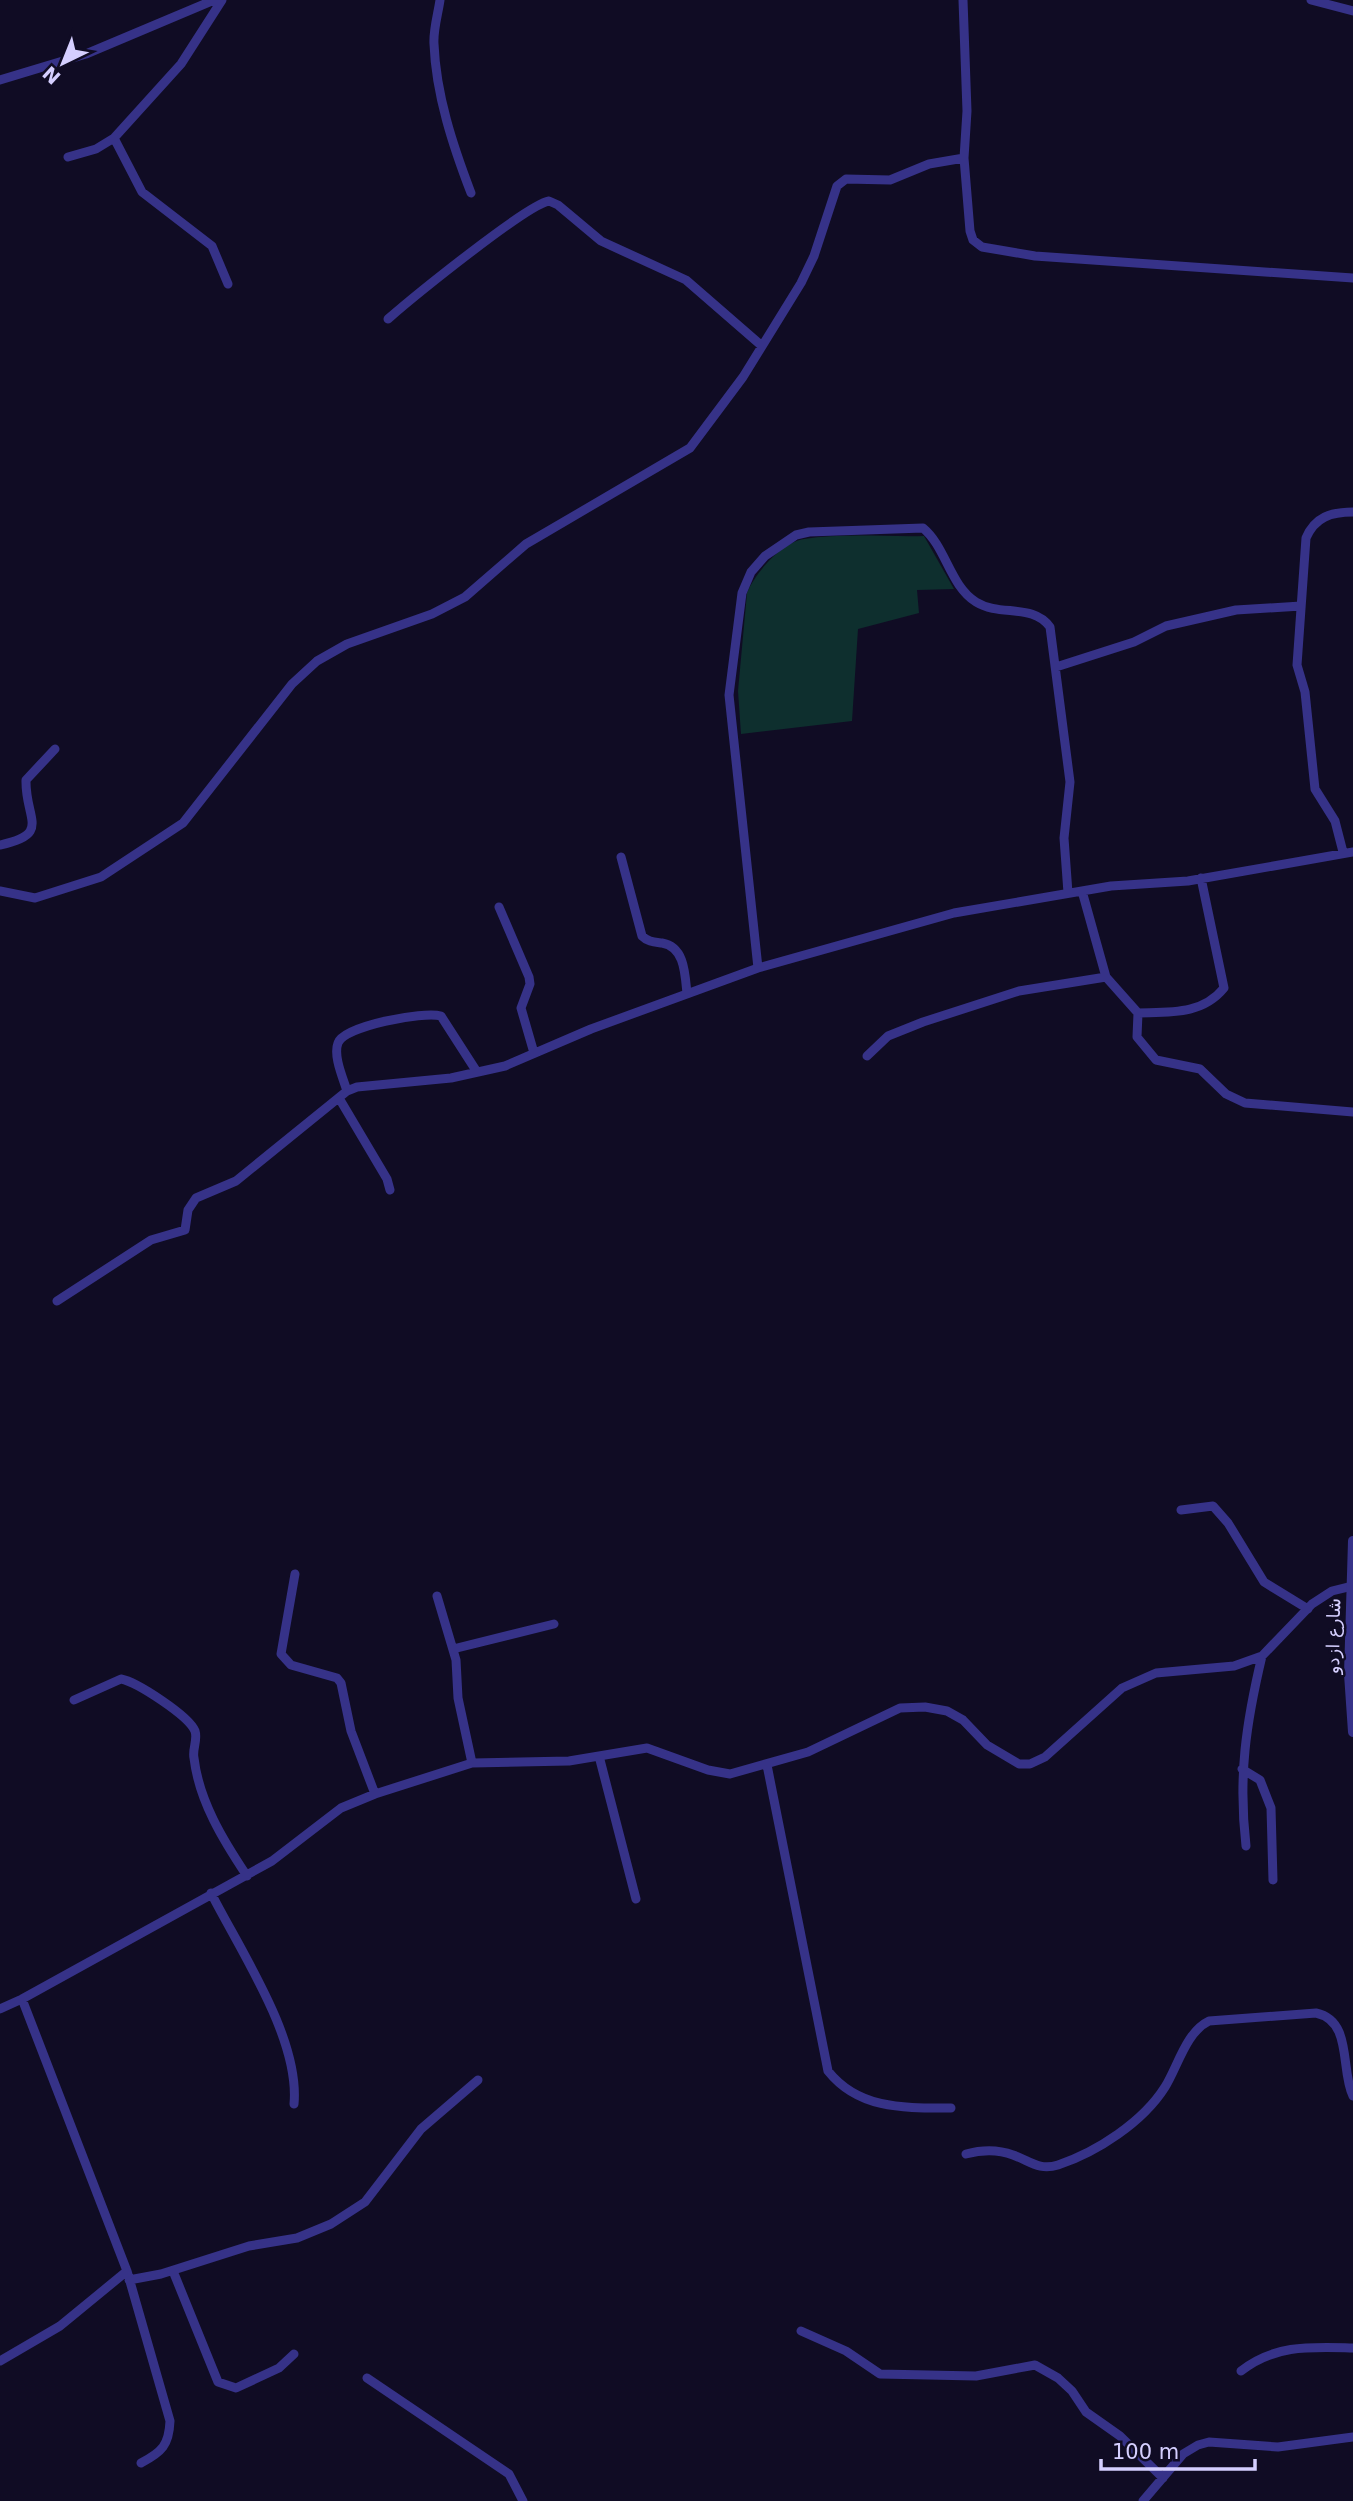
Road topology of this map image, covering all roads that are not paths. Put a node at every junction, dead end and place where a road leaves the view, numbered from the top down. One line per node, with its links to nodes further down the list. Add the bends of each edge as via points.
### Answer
1 (214, 0): 7 (street, via 86,54)
2 (222, 0): 8 (street, via 181,64)
3 (440, 0): 11 (street, via 434,42 441,89 454,150)
4 (963, 0): 10 (street)
5 (1311, 0): 6 (street)
6 (1353, 11)
7 (0, 80)
8 (114, 138): 9 (street); 13 (street, via 142,192 212,246)
9 (68, 157)
10 (964, 158): 12 (street, via 970,231 982,247 1035,256); 15 (street, via 929,164 890,180 846,179 837,186 814,256)
11 (471, 193)
12 (1353, 278)
13 (228, 284)
14 (388, 319): 15 (street, via 549,201 601,241 686,280)
15 (762, 345): 24 (street, via 709,424 673,461 526,544 465,597 432,614 347,644 317,661 292,684 183,823 90,881 35,898)
16 (1353, 512): 17 (street, via 1326,514 1310,528)
17 (1301, 606): 18 (street, via 1236,610 1166,626 1134,642); 21 (street, via 1297,666 1305,691 1311,771 1315,789)
18 (1056, 667): 26 (street, via 1070,782 1064,838); 28 (street, via 1050,626 1044,618 992,610 974,601 923,528 809,532 796,535 765,556 742,593 729,695)
19 (55, 749): 20 (street, via 26,780 30,834 24,840)
20 (0, 845)
21 (1348, 852): 23 (street)
22 (621, 857): 30 (street, via 642,936 670,944 679,953)
23 (1201, 878): 25 (street); 31 (street, via 1224,988 1204,1006)
24 (0, 891)
25 (1082, 891): 26 (street); 29 (street)
26 (1068, 893): 28 (street, via 954,913)
27 (499, 907): 32 (street, via 529,976 521,1009)
28 (758, 968): 30 (street)
29 (1106, 977): 31 (street); 33 (street, via 1019,991 923,1021 888,1036)
30 (687, 994): 32 (street)
31 (1138, 1013): 36 (street, via 1137,1037 1156,1060 1200,1069 1245,1104)
32 (534, 1054): 34 (street)
33 (867, 1056)
34 (477, 1072): 35 (street, via 383,1083); 35 (street, via 440,1016 423,1014 350,1030 339,1039)
35 (343, 1094): 37 (street); 38 (street, via 236,1181 196,1198 188,1210 186,1230 151,1240)
36 (1353, 1112)
37 (390, 1190)
38 (57, 1301)
39 (1181, 1510): 44 (street, via 1213,1506 1264,1582)
40 (1353, 1541): 42 (street, شارع ازدو)
41 (295, 1574): 54 (street, via 281,1654 291,1665 341,1683 351,1731)
42 (1352, 1586): 44 (street, via 1332,1591); 49 (street, شارع ازدو, via 1349,1674)
43 (437, 1596): 46 (street)
44 (1307, 1609): 47 (street)
45 (554, 1624): 46 (street)
46 (453, 1649): 51 (street)
47 (1262, 1656): 52 (street, via 1234,1666 1156,1673 1122,1688 1045,1757 1030,1764 1000,1754 947,1711 925,1707 900,1708 808,1752); 53 (street, via 1246,1726)
48 (74, 1700): 56 (street, via 121,1679 190,1724 203,1793 220,1836)
49 (1353, 1732)
50 (599, 1756): 51 (street); 52 (street, via 647,1748 730,1774); 59 (street)
51 (472, 1763): 54 (street)
52 (767, 1765): 65 (street, via 828,2071 847,2090 873,2103)
53 (1242, 1769): 55 (street); 57 (street, via 1260,1780 1271,1808)
54 (375, 1794): 56 (street, via 341,1808)
55 (1246, 1846)
56 (247, 1876): 58 (street)
57 (1273, 1880)
58 (211, 1893): 60 (street); 64 (street, via 279,2024 296,2085)
59 (636, 1899)
60 (22, 1998): 61 (street); 68 (street)
61 (0, 2009)
62 (478, 2080): 67 (street, via 421,2129 365,2202 331,2224 297,2238 249,2246)
63 (1353, 2096): 66 (street, via 1340,2035 1335,2021 1326,2015 1209,2021 1195,2030 1152,2104 1080,2157 1040,2168 999,2151)
64 (294, 2104)
65 (951, 2108)
66 (966, 2154)
67 (173, 2271): 68 (street); 71 (street, via 218,2382 236,2388 279,2368)
68 (128, 2276): 72 (street, via 60,2326); 76 (street, via 170,2421 169,2440 161,2452)
69 (801, 2331): 77 (street, via 846,2351 880,2374 976,2376 1035,2365 1058,2378 1086,2412 1120,2436)
70 (1353, 2348): 73 (street, via 1301,2346 1267,2354)
71 (294, 2354)
72 (0, 2361)
73 (1241, 2371)
74 (367, 2378): 78 (street, via 509,2474)
75 (1353, 2437): 77 (street, via 1278,2447 1209,2442 1183,2454)
76 (141, 2463)
77 (1163, 2478): 79 (street)
78 (523, 2501)
79 (1143, 2501)

